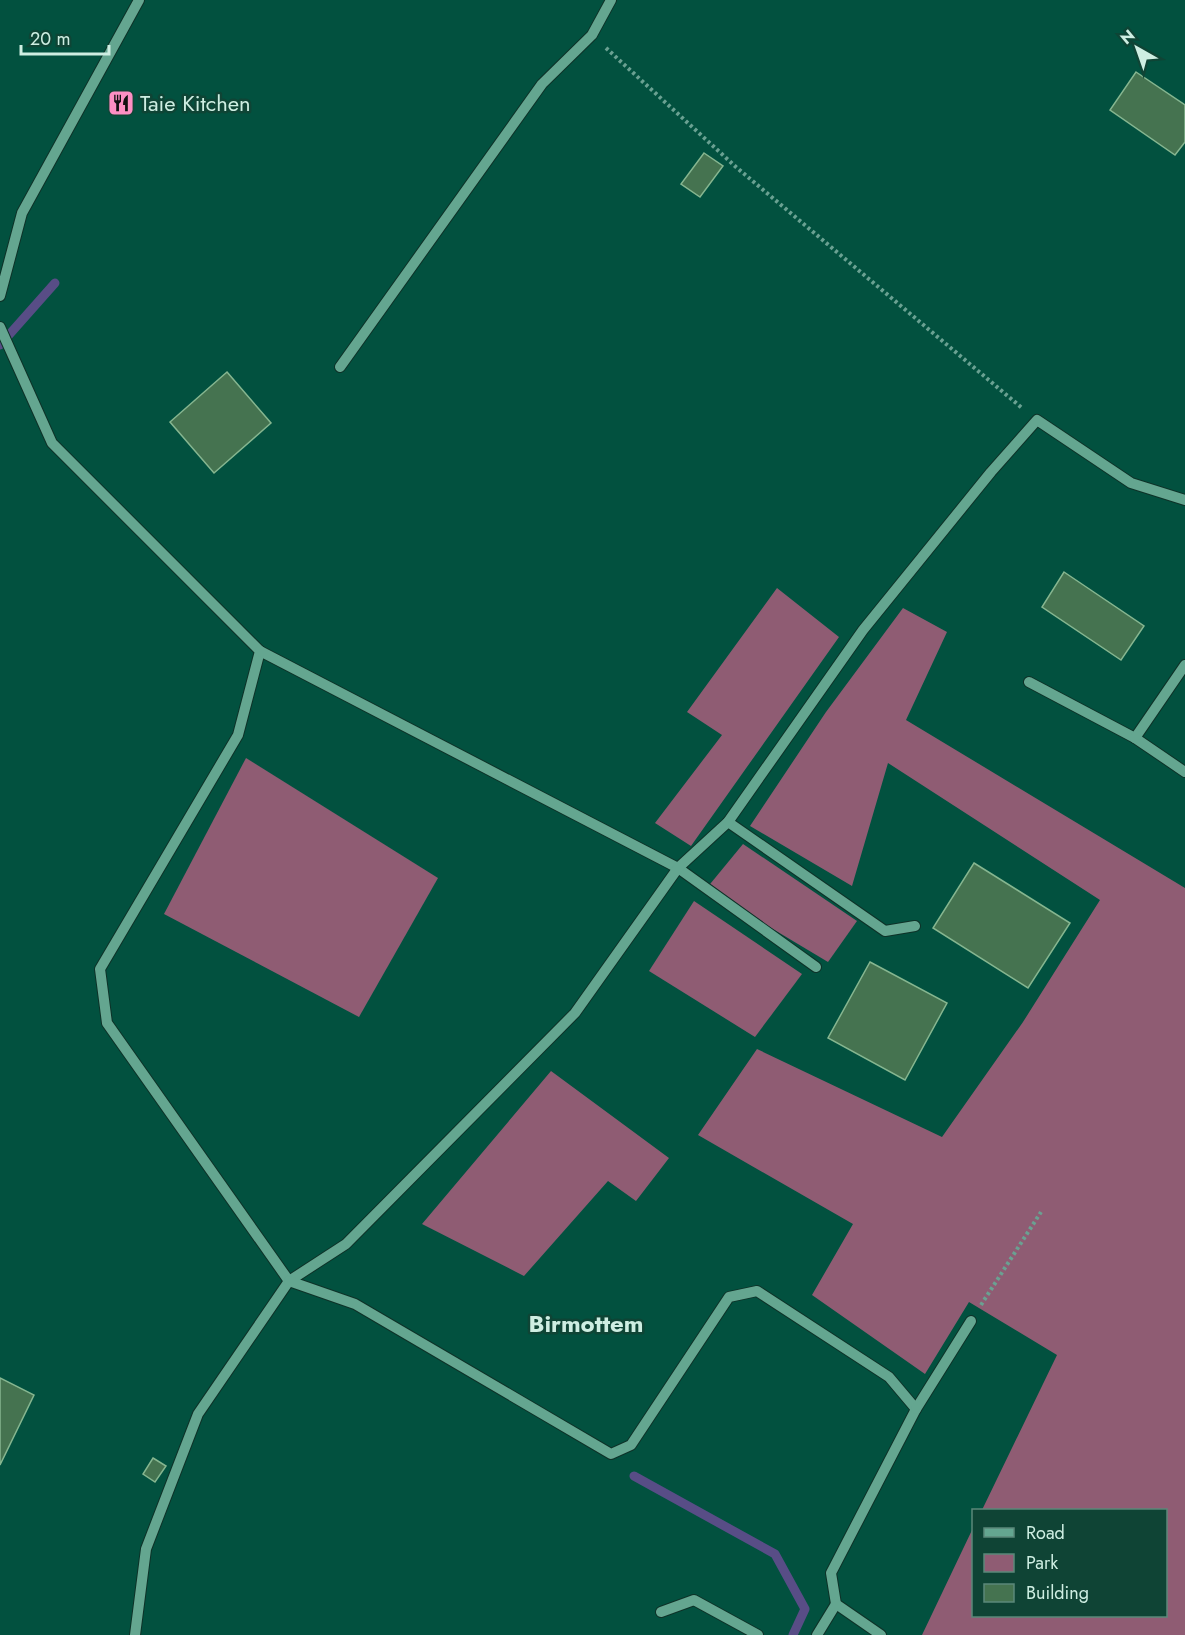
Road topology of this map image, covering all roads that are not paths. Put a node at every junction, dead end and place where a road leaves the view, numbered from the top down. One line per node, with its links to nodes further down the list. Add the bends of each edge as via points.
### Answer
1 (139, 0): 3 (street, via 22,213)
2 (611, 0): 5 (street, via 592,35 543,84)
3 (0, 296)
4 (0, 327): 7 (street, via 51,443)
5 (340, 367)
6 (1185, 500): 12 (street, via 1131,483 1037,420 863,630)
7 (260, 651): 13 (street); 16 (street, via 238,735 100,969 107,1023)
8 (1185, 665): 10 (street)
9 (1029, 682): 10 (street)
10 (1135, 738): 11 (street)
11 (1185, 772)
12 (728, 822): 13 (street); 14 (street, via 885,931)
13 (678, 868): 15 (street); 16 (street, via 576,1013 346,1244)
14 (915, 926)
15 (816, 967)
16 (289, 1281): 18 (street, via 356,1304 612,1454 631,1445 729,1298 757,1291 889,1377); 21 (street, via 198,1414 146,1549)
17 (971, 1321): 18 (street)
18 (916, 1409): 19 (street, via 831,1574)
19 (836, 1604): 23 (street); 24 (street)
20 (661, 1612): 22 (street, via 694,1600)
21 (135, 1635)
22 (759, 1635)
23 (818, 1635)
24 (881, 1635)

